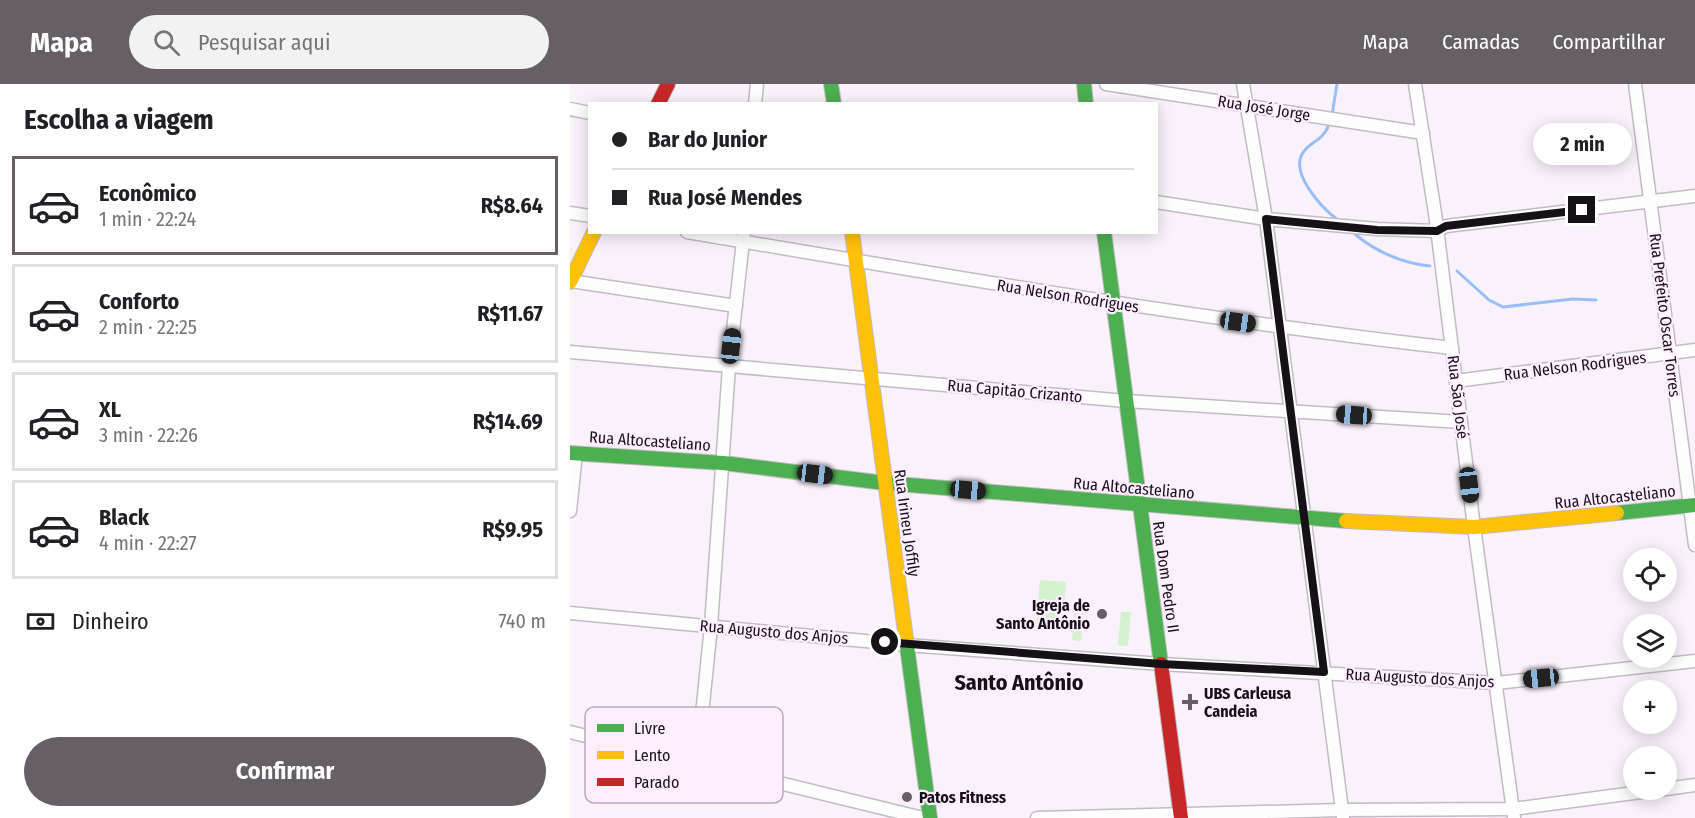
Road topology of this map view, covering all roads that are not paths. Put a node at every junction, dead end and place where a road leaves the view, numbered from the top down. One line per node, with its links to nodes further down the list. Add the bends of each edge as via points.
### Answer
1 (668, 84): 9 (street)
2 (757, 84): 10 (street)
3 (831, 84): 11 (street)
4 (1084, 84): 12 (street)
5 (1106, 84): 13 (street, Rua José Jorge)
6 (1243, 84): 13 (street)
7 (1415, 84): 16 (street, Rua São José)
8 (1635, 84): 18 (street, Rua Prefeito Oscar Torres)
9 (659, 102)
10 (755, 102)
11 (834, 102)
12 (1086, 102)
13 (1246, 105): 16 (street, Rua José Jorge); 22 (street)
14 (570, 110): 15 (street)
15 (588, 113)
16 (1423, 133): 23 (street, Rua São José)
17 (1695, 195): 18 (street)
18 (1650, 201): 23 (street, via 1446,226); 37 (street, Rua Prefeito Oscar Torres)
19 (1158, 202): 22 (street)
20 (570, 213): 21 (street)
21 (588, 216)
22 (1266, 219): 23 (street, via 1377,230); 33 (street)
23 (1437, 231): 34 (street, Rua São José)
24 (593, 234): 30 (street)
25 (709, 234): 28 (street, Rua Nelson Rodrigues)
26 (852, 234): 29 (street, Rua Irineu Joffily)
27 (1104, 234): 31 (street, Rua Dom Pedro II)
28 (743, 237): 29 (street, Rua Nelson Rodrigues); 32 (street)
29 (856, 261): 31 (street, Rua Nelson Rodrigues); 39 (street, Rua Irineu Joffily)
30 (570, 281): 32 (street)
31 (1113, 304): 33 (street, Rua Nelson Rodrigues); 41 (street, Rua Dom Pedro II)
32 (736, 306): 38 (street)
33 (1280, 328): 34 (street, Rua Nelson Rodrigues); 42 (street)
34 (1452, 348): 40 (street, Rua São José)
35 (1695, 350): 37 (street, Rua Nelson Rodrigues)
36 (570, 352): 38 (street, Rua Capitão Crizanto)
37 (1670, 354): 40 (street, Rua Nelson Rodrigues); 48 (street, Rua Prefeito Oscar Torres)
38 (729, 366): 39 (street, Rua Capitão Crizanto); 45 (street)
39 (871, 379): 41 (street, Rua Capitão Crizanto); 46 (street, Rua Irineu Joffily)
40 (1456, 381): 43 (street, Rua São José)
41 (1126, 401): 42 (street, Rua Capitão Crizanto); 47 (street, Rua Dom Pedro II)
42 (1290, 411): 43 (street, Rua Capitão Crizanto); 50 (street)
43 (1461, 422): 51 (street, Rua São José)
44 (573, 453): 45 (street, Rua Altocasteliano); 49 (street)
45 (723, 463): 46 (street, Rua Altocasteliano); 54 (street)
46 (885, 483): 47 (street, Rua Altocasteliano); 55 (street, Rua Irineu Joffily)
47 (1140, 505): 50 (street, Rua Altocasteliano); 57 (street, Rua Dom Pedro II)
48 (1692, 506): 51 (street, Rua Altocasteliano); 52 (street, Rua Prefeito Oscar Torres)
49 (570, 511)
50 (1306, 519): 51 (street, Rua Altocasteliano); 58 (street)
51 (1474, 527): 59 (street, Rua São José)
52 (1695, 545)
53 (570, 613): 54 (street, Rua Augusto dos Anjos)
54 (711, 626): 55 (street, Rua Augusto dos Anjos); 60 (street)
55 (907, 645): 57 (street, Rua Augusto dos Anjos); 71 (street, Rua Irineu Joffily)
56 (1695, 661): 59 (street, Rua Augusto dos Anjos)
57 (1161, 664): 58 (street, Rua Augusto dos Anjos); 69 (street, Rua Dom Pedro II)
58 (1324, 672): 59 (street, Rua Augusto dos Anjos); 67 (street)
59 (1497, 683): 68 (street, Rua São José)
60 (703, 707)
61 (570, 732): 62 (street)
62 (585, 736)
63 (783, 784): 70 (street)
64 (1695, 785): 65 (street)
65 (1677, 787)
66 (1623, 796): 68 (street)
67 (1343, 814): 68 (street); 69 (street)
68 (1514, 814)
69 (1181, 817): 72 (street)
70 (923, 818)
71 (930, 818)
72 (1037, 818)

